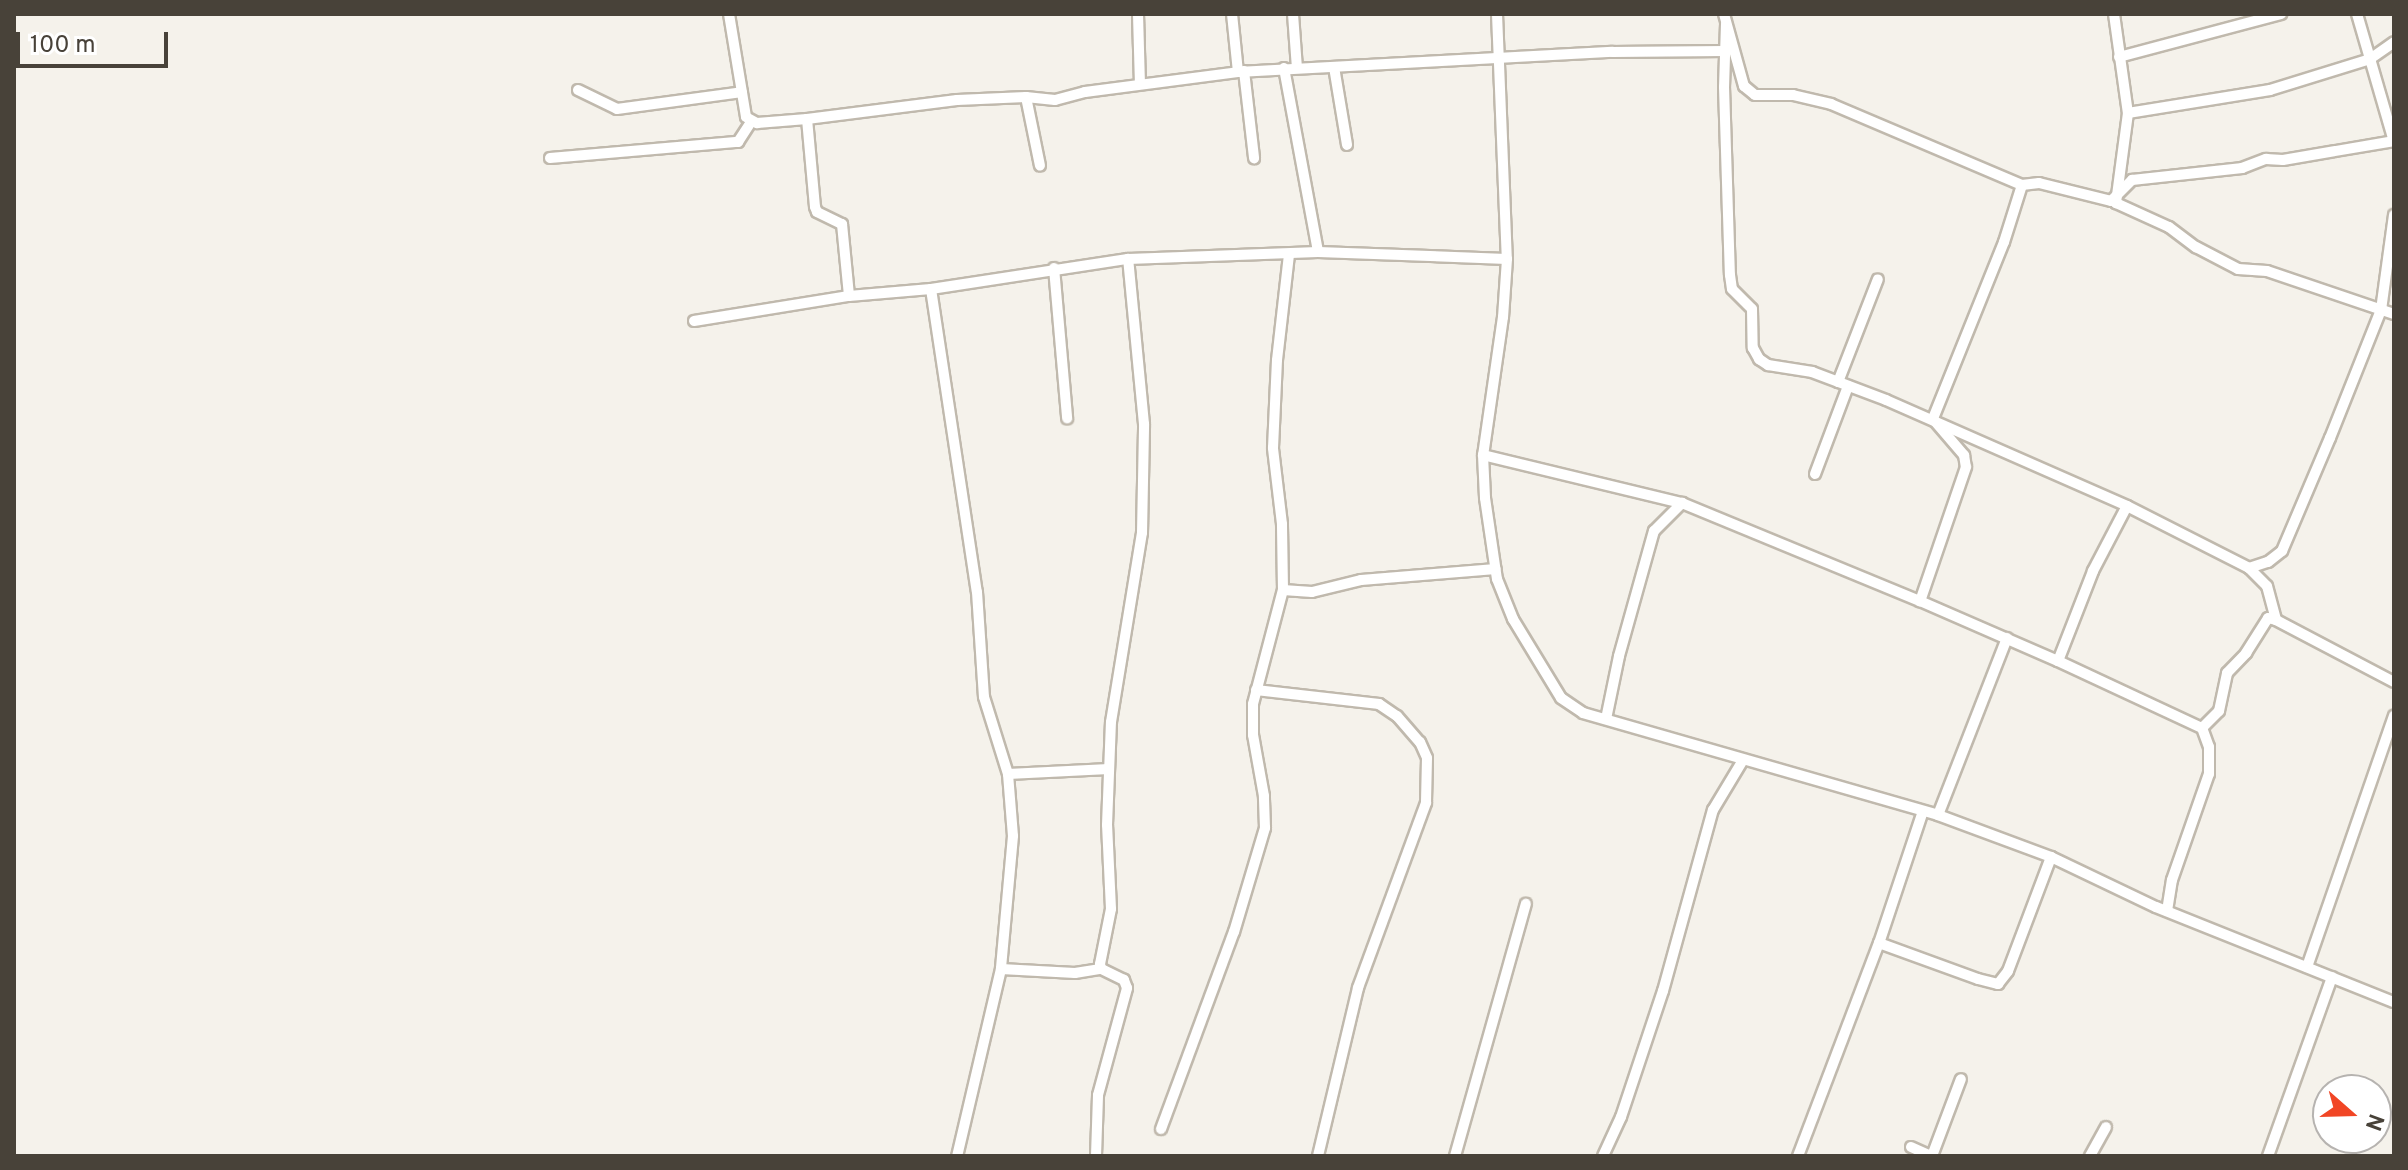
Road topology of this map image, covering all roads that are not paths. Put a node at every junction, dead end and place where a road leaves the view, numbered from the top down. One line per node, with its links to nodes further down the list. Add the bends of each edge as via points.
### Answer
1 (729, 14): 21 (street)
2 (1138, 14): 19 (street)
3 (1232, 14): 18 (street)
4 (1293, 14): 17 (street)
5 (1497, 14): 13 (street)
6 (2114, 14): 12 (street)
7 (2281, 14): 12 (street)
8 (2357, 14): 14 (street)
9 (1725, 19): 11 (street); 31 (street, via 1744,86 1755,95 1793,95 1831,104)
10 (2394, 42): 14 (street)
11 (1725, 51): 13 (street); 45 (street, via 1732,289 1752,309 1753,348 1759,359)
12 (2119, 57): 23 (street)
13 (1499, 58): 15 (street); 37 (street)
14 (2370, 59): 23 (street, via 2270,90); 26 (street)
15 (1334, 67): 17 (street); 27 (street)
16 (1284, 68): 17 (street); 18 (street); 34 (street)
17 (1297, 68)
18 (1241, 71): 19 (street); 29 (street)
19 (1140, 84): 22 (street, via 1055,100)
20 (578, 90): 21 (street, via 617,109)
21 (742, 92): 25 (street)
22 (1026, 97): 24 (street); 30 (street)
23 (2128, 113): 32 (street)
24 (807, 119): 25 (street); 41 (street, via 815,207 842,224)
25 (751, 122): 28 (street, via 738,142)
26 (2394, 141): 32 (street, via 2266,159 2242,168 2132,180)
27 (1347, 145)
28 (550, 158)
29 (1254, 158)
30 (1040, 166)
31 (2022, 185): 32 (street, via 2039,183 2111,201); 47 (street)
32 (2119, 188): 42 (street, via 2116,203 2169,227 2238,269 2267,271)
33 (2394, 215): 42 (street)
34 (1318, 252): 35 (street); 37 (street)
35 (1289, 255): 36 (street); 54 (street, via 1273,448)
36 (1128, 259): 38 (street); 65 (street, via 1144,424 1142,519 1111,722)
37 (1507, 259): 48 (street)
38 (1054, 268): 40 (street); 46 (street)
39 (1878, 279): 45 (street)
40 (931, 289): 41 (street); 66 (street, via 977,592 984,697)
41 (849, 296): 44 (street)
42 (2381, 310): 43 (street); 52 (street, via 2282,551)
43 (2394, 314)
44 (694, 321)
45 (1843, 384): 47 (street); 49 (street)
46 (1067, 418)
47 (1933, 419): 51 (street); 55 (street, via 1964,455 1966,467)
48 (1483, 455): 50 (street); 53 (street)
49 (1815, 474)
50 (1682, 503): 55 (street); 62 (street, via 1654,531)
51 (2127, 506): 52 (street); 58 (street, via 2093,571)
52 (2249, 568): 56 (street, via 2267,586)
53 (1496, 569): 54 (street, via 1361,580 1312,592); 62 (street, via 1513,619 1561,698 1583,713)
54 (1283, 590): 60 (street)
55 (1920, 601): 57 (street)
56 (2276, 620): 59 (street); 63 (street, via 2268,618 2227,673 2219,711)
57 (2007, 638): 58 (street); 68 (street)
58 (2058, 661): 63 (street)
59 (2394, 682)
60 (1256, 690): 80 (street, via 1253,735 1265,828 1229,945); 84 (street, via 1379,704 1397,716 1427,758 1426,803 1358,988)
61 (2394, 716): 73 (street)
62 (1606, 719): 64 (street)
63 (2202, 728): 71 (street, via 2209,747 2209,774 2172,880)
64 (1743, 760): 67 (street); 86 (street, via 1713,810 1663,991)
65 (1109, 769): 66 (street); 75 (street, via 1111,909)
66 (1008, 774): 74 (street, via 1013,836)
67 (1923, 811): 68 (street); 72 (street)
68 (1938, 815): 69 (street)
69 (2051, 857): 71 (street); 72 (street, via 2008,971 1998,984)
70 (1526, 904): 85 (street)
71 (2167, 911): 73 (street)
72 (1879, 943): 87 (street)
73 (2307, 967): 76 (street)
74 (1001, 969): 75 (street); 82 (street)
75 (1101, 969): 83 (street, via 1124,980 1127,988 1098,1095)
76 (2332, 977): 77 (street); 90 (street)
77 (2394, 1002)
78 (1961, 1079): 88 (street)
79 (2106, 1127): 89 (street)
80 (1161, 1129)
81 (1911, 1147): 88 (street)
82 (957, 1156)
83 (1096, 1156)
84 (1318, 1156)
85 (1455, 1156)
86 (1603, 1156)
87 (1798, 1156)
88 (1932, 1156)
89 (2090, 1156)
90 (2268, 1156)

